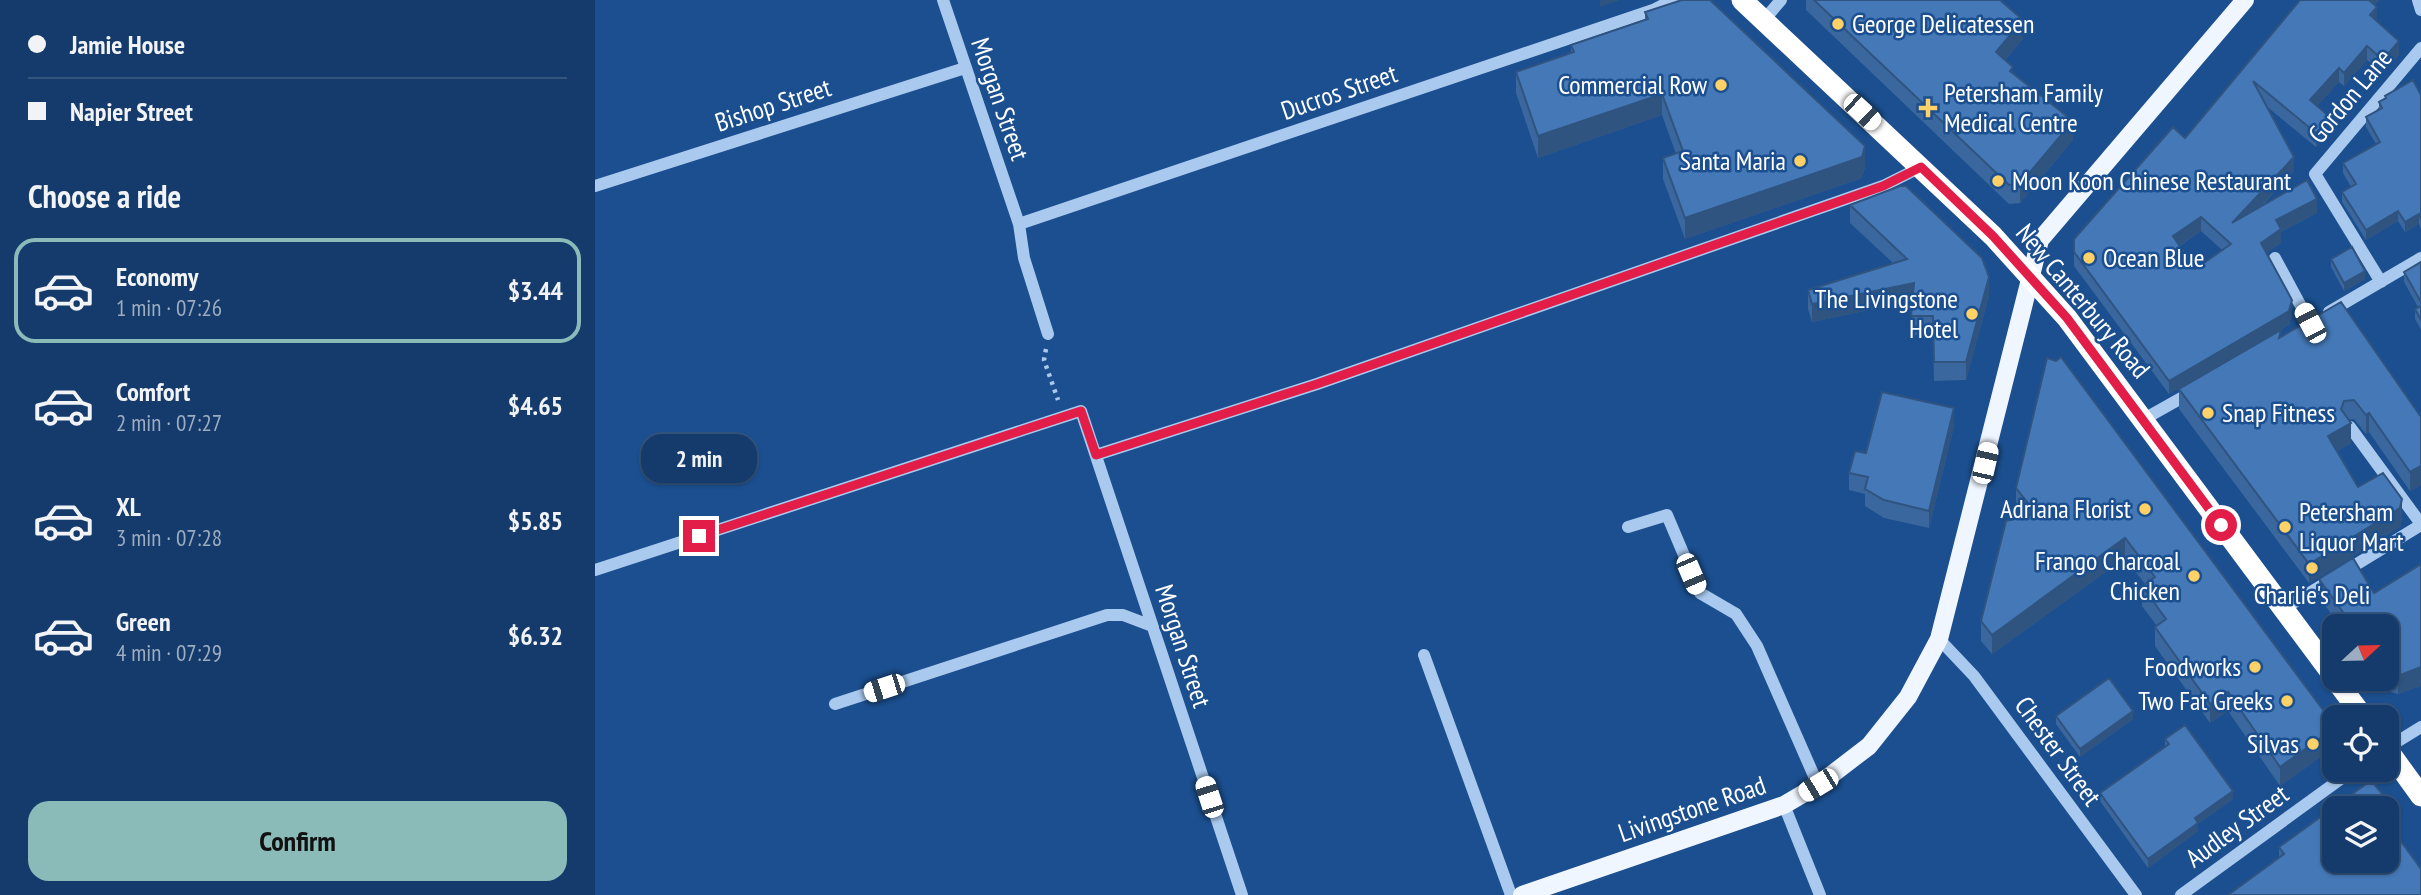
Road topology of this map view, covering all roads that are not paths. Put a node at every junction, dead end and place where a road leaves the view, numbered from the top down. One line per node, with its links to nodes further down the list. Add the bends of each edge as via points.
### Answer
1 (943, 0): 10 (street, Morgan Street)
2 (1673, 0): 13 (street, Ducros Street)
3 (1742, 0): 8 (highway, New Canterbury Road)
4 (1781, 0): 8 (street)
5 (2245, 0): 16 (main road, Livingstone Road, via 2051,225 2040,240)
6 (2418, 0): 7 (street)
7 (2421, 10)
8 (1764, 20): 11 (highway, New Canterbury Road)
9 (2421, 48): 17 (street, Gordon Lane, via 2315,174)
10 (965, 68): 12 (street, Bishop Street); 13 (street, Morgan Street)
11 (1921, 167): 16 (highway, New Canterbury Road); 22 (street, via 1883,186 1343,375)
12 (595, 186)
13 (1019, 224): 18 (street, Morgan Street, via 1024,258)
14 (2275, 258): 17 (street, via 2304,326)
15 (2421, 258): 17 (street)
16 (2031, 278): 20 (highway, New Canterbury Road); 28 (main road, Livingstone Road)
17 (2381, 282)
18 (1048, 334)
19 (2205, 384): 20 (street)
20 (2144, 419): 26 (highway, New Canterbury Road)
21 (2350, 427): 23 (street)
22 (1096, 455): 25 (street, Morgan Street, via 1081,411); 27 (street, Morgan Street)
23 (2421, 525): 26 (street)
24 (1628, 527): 36 (street, via 1667,516 1700,593 1736,614 1757,646)
25 (595, 570)
26 (2283, 609): 30 (highway, New Canterbury Road)
27 (1152, 626): 31 (street, via 1123,615 1107,615); 39 (street, Morgan Street)
28 (1939, 639): 36 (main road, Livingstone Road, via 1908,697 1869,746); 43 (street, Chester Street, via 1974,676)
29 (1424, 655): 40 (street)
30 (2322, 661)
31 (835, 704)
32 (2421, 727): 33 (street)
33 (2399, 741)
34 (2399, 766): 37 (highway)
35 (2336, 782): 44 (street, Audley Street)
36 (1818, 785): 38 (main road, Livingstone Road)
37 (2421, 796)
38 (1784, 805): 41 (main road, Livingstone Road); 42 (street)
39 (1242, 895)
40 (1511, 895)
41 (1522, 895)
42 (1820, 895)
43 (2136, 895)
44 (2181, 895)

